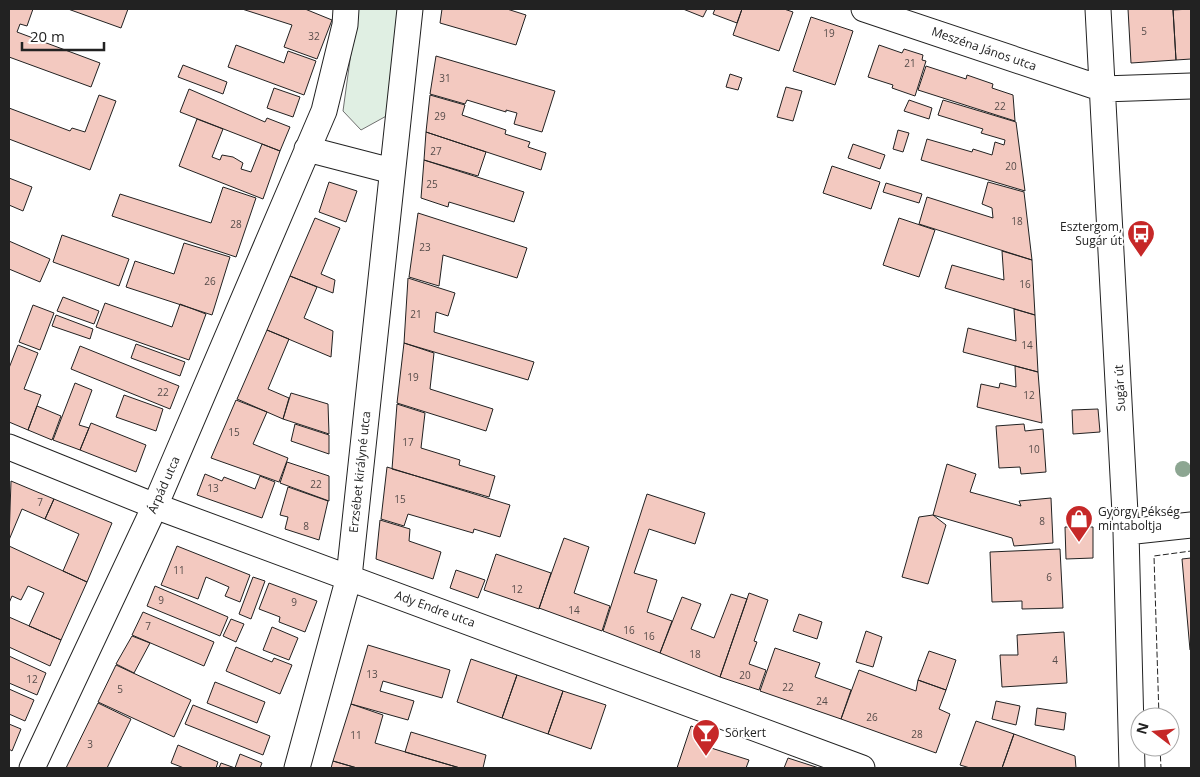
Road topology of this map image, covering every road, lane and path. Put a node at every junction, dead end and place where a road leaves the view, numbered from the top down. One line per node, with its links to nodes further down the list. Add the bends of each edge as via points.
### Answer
1 (346, 9): 7 (street, via 324,111)
2 (410, 9): 8 (street, Erzsébet királyné utca)
3 (864, 9): 6 (street, Meszéna János utca)
4 (1098, 9): 6 (street, Sugár út)
5 (1191, 86): 6 (street)
6 (1103, 89): 12 (street, Sugár út)
7 (308, 149): 8 (street); 10 (street, Árpád utca)
8 (392, 171): 13 (street, Erzsébet királyné utca)
9 (9, 447): 10 (street, Ady Endre utca)
10 (155, 506): 13 (street, Ady Endre utca); 14 (street, Árpád utca)
11 (1191, 525): 12 (street)
12 (1126, 532): 17 (street, Sugár út)
13 (348, 577): 15 (street, Erzsébet királyné utca); 16 (street, Ady Endre utca)
14 (32, 768)
15 (297, 768)
16 (862, 768)
17 (1132, 768)

